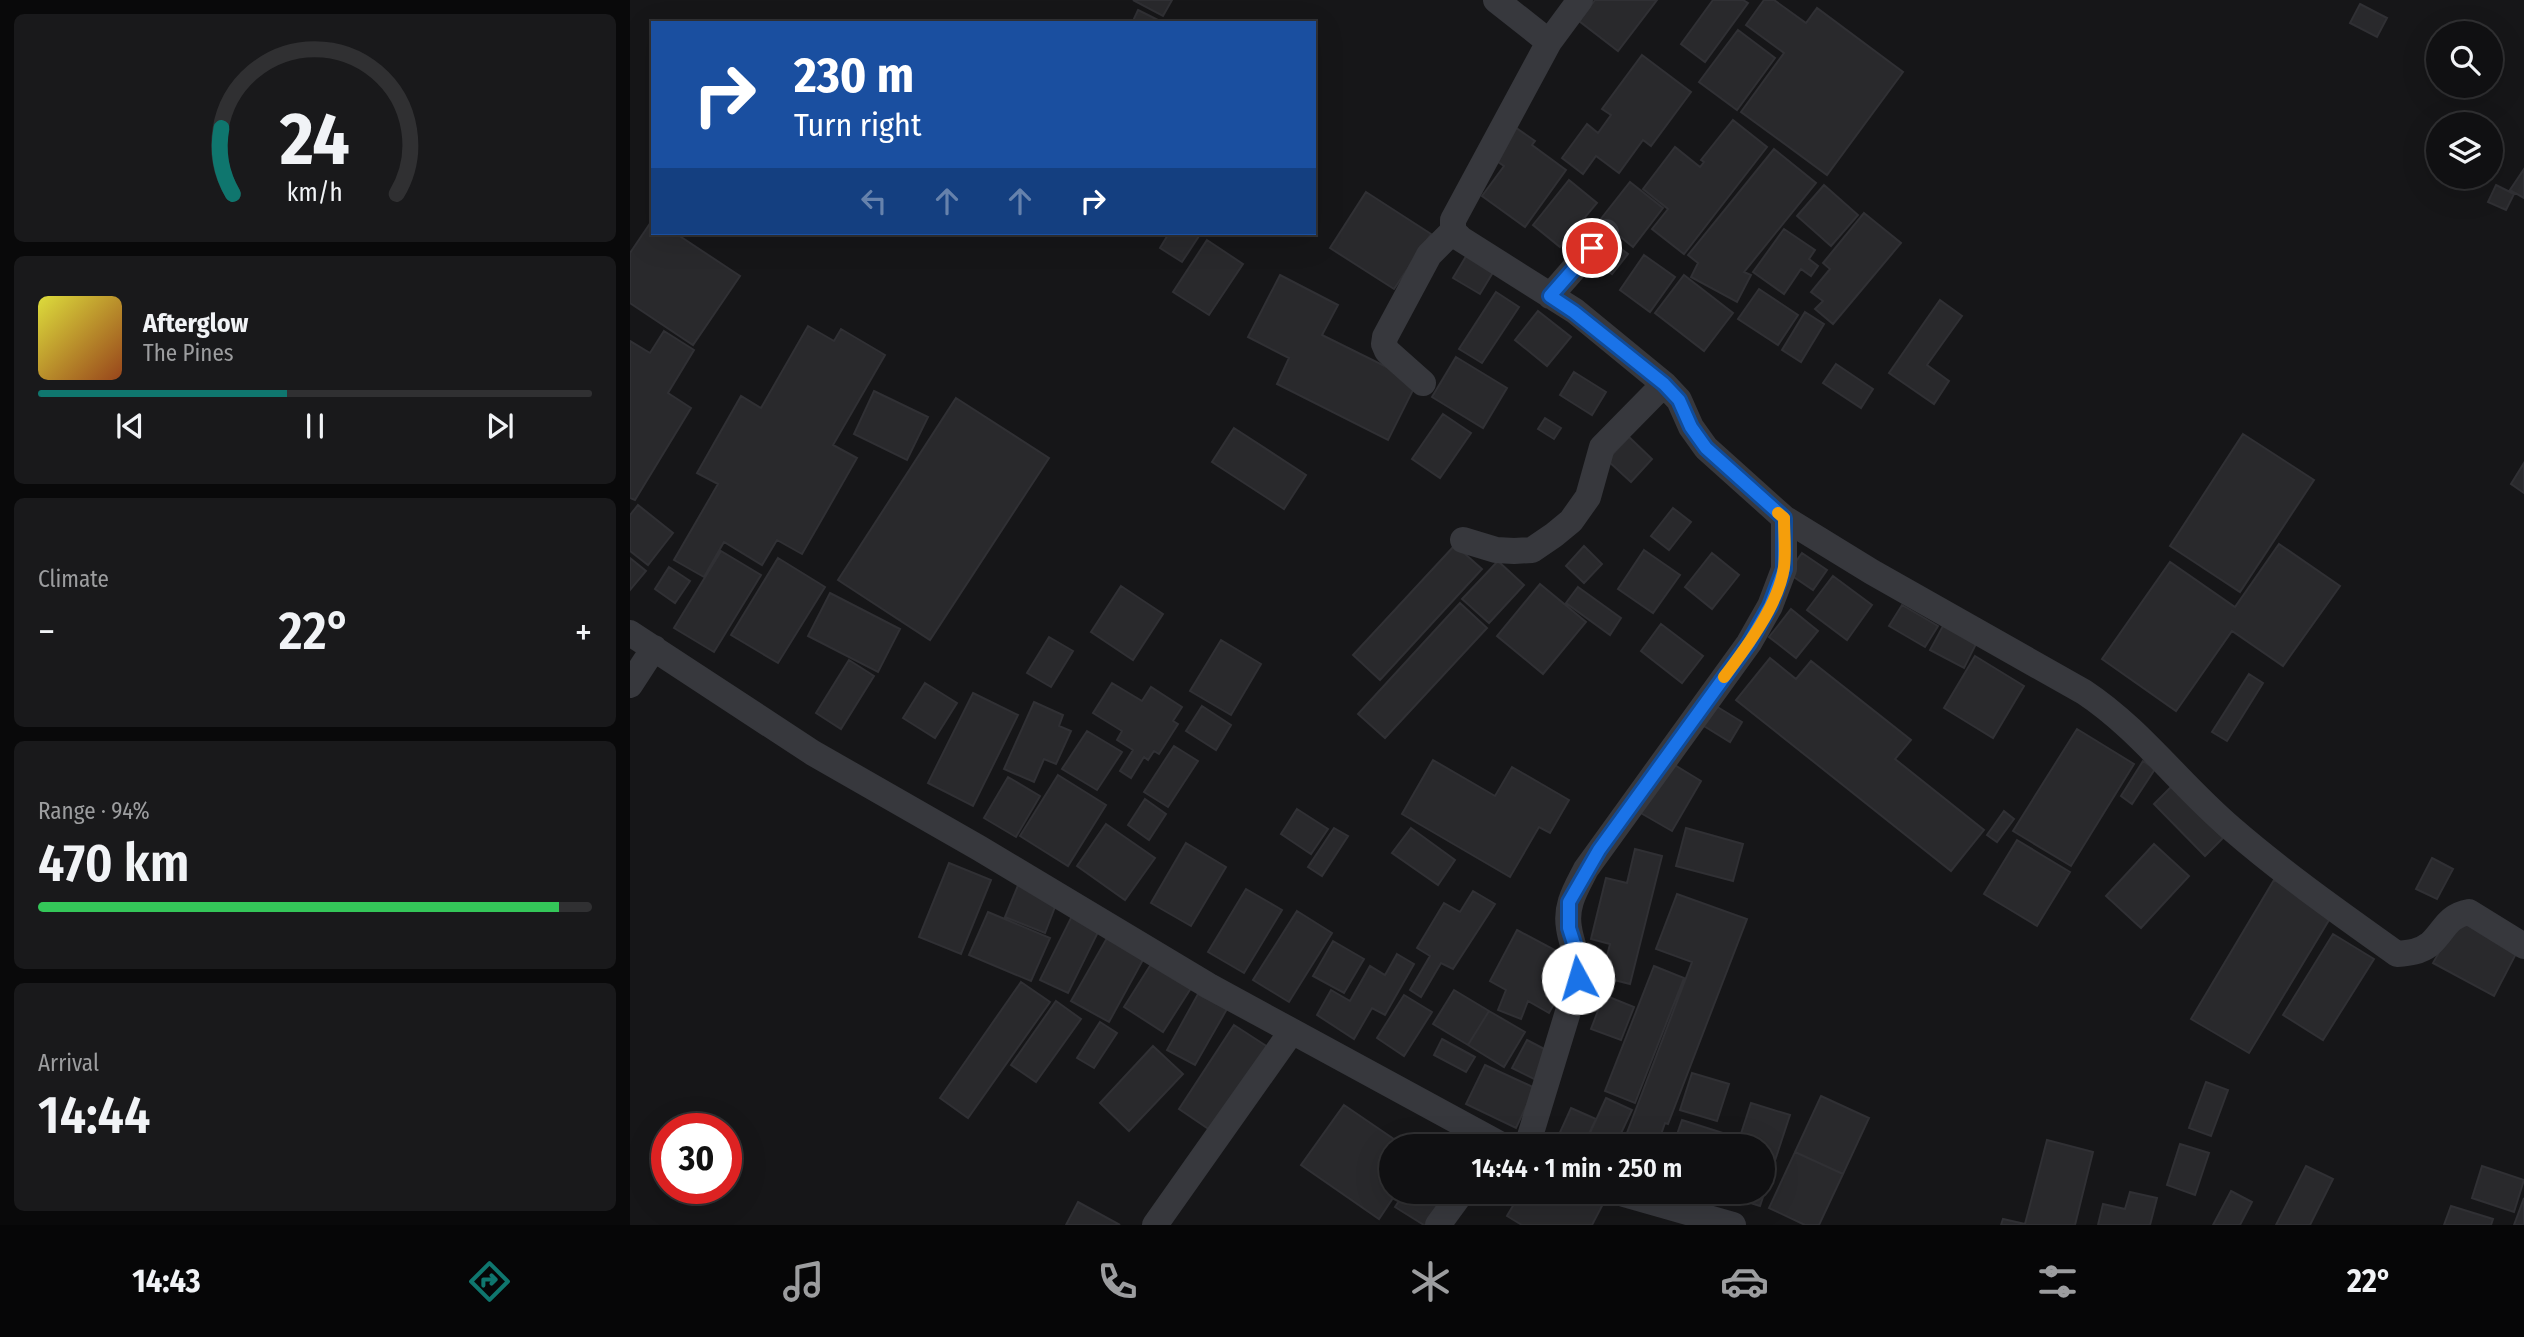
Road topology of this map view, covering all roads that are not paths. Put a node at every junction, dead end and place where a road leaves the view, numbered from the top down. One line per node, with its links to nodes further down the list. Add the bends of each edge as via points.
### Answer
1 (1496, 0): 3 (street)
2 (1580, 0): 3 (street)
3 (1549, 42): 4 (street, via 1454,220)
4 (1453, 231): 6 (street); 7 (street, via 1429,255 1385,337 1387,351)
5 (1606, 232): 6 (street)
6 (1550, 296): 8 (street)
7 (1423, 383)
8 (1664, 384): 9 (street, via 1679,400 1706,448); 10 (street, via 1602,447 1588,498 1554,535 1532,550 1514,551)
9 (1784, 518): 14 (street, via 2112,710 2230,828 2397,954 2428,945 2455,914 2469,912); 17 (street, via 1784,569 1770,606 1749,643 1586,869 1569,902 1578,978)
10 (1463, 540)
11 (630, 632): 12 (street)
12 (654, 648): 13 (street); 15 (street, via 813,753)
13 (630, 685)
14 (2524, 946)
15 (1293, 1031): 16 (street); 20 (street)
16 (1477, 1134)
17 (1531, 1134)
18 (1453, 1204): 21 (street)
19 (1659, 1204): 22 (street)
20 (1155, 1225)
21 (1438, 1225)
22 (1733, 1225)

